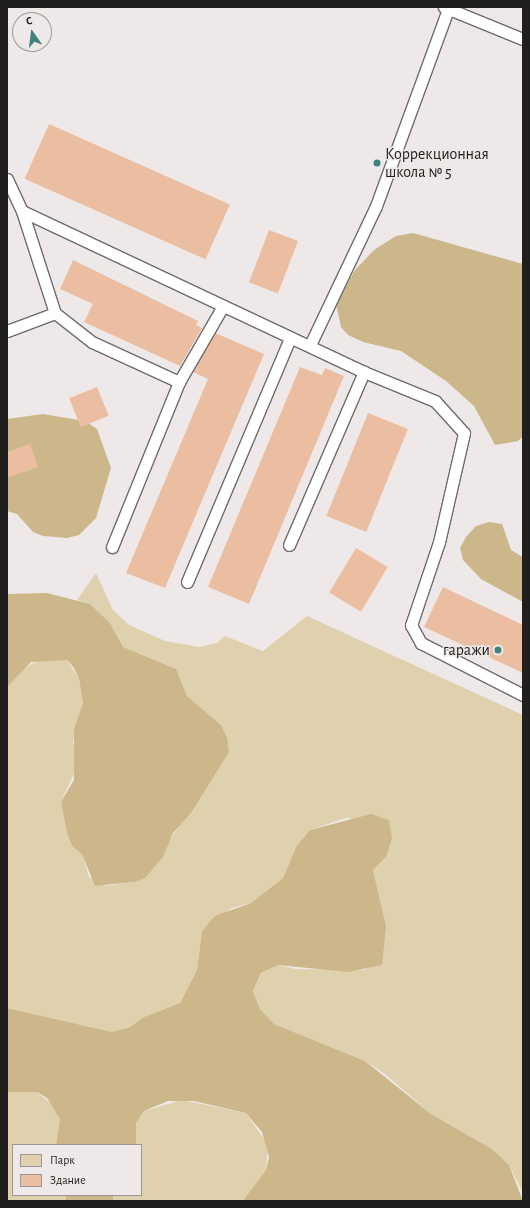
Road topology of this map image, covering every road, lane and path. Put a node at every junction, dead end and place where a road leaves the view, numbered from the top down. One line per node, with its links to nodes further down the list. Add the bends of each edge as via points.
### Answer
1 (447, 8): 2 (lane); 9 (lane, via 376,206)
2 (523, 39)
3 (7, 179): 4 (lane)
4 (22, 211): 5 (lane); 6 (lane)
5 (223, 306): 8 (lane); 11 (lane)
6 (55, 313): 7 (lane); 11 (lane, via 92,342)
7 (7, 331)
8 (290, 338): 9 (lane); 14 (lane)
9 (310, 345): 10 (lane)
10 (364, 372): 12 (lane); 15 (lane, via 435,401 464,433 439,542 411,625 421,643)
11 (179, 382): 13 (lane)
12 (289, 545)
13 (112, 547)
14 (187, 582)
15 (523, 695)

